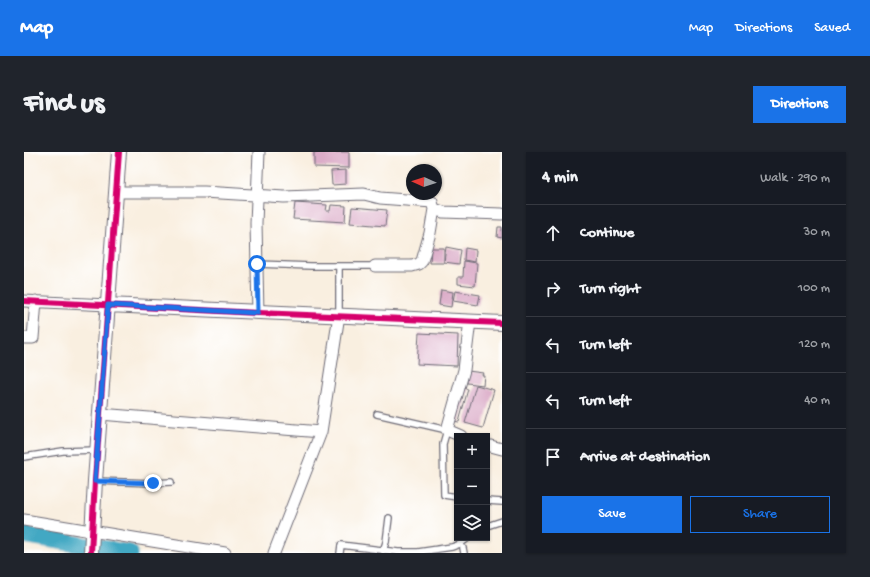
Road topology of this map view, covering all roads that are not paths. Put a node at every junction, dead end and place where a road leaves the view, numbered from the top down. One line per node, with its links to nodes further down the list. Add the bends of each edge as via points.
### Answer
1 (119, 152): 3 (street)
2 (259, 152): 4 (street)
3 (116, 192): 4 (street, via 204,192); 12 (street)
4 (257, 196): 5 (street, via 364,194 380,198 432,202); 7 (street)
5 (434, 209): 6 (street, via 443,212); 8 (street, via 430,233 419,264)
6 (502, 214)
7 (257, 264): 9 (lane); 13 (street)
8 (375, 266): 9 (lane)
9 (339, 267): 14 (lane)
10 (24, 301): 11 (street)
11 (36, 301): 12 (street); 17 (street, via 33,338)
12 (108, 305): 13 (street); 18 (street)
13 (258, 313): 14 (street)
14 (339, 315): 15 (street); 21 (street)
15 (470, 321): 16 (street); 20 (street, via 464,370)
16 (502, 323)
17 (24, 338)
18 (100, 414): 21 (street); 25 (street)
19 (378, 414): 20 (lane)
20 (447, 430): 22 (street); 29 (lane, via 443,444 444,495)
21 (321, 432): 41 (street)
22 (454, 433)
23 (490, 446): 24 (street)
24 (502, 449)
25 (97, 450): 26 (lane); 27 (street)
26 (24, 456)
27 (95, 481): 28 (lane); 36 (street)
28 (171, 482)
29 (454, 497)
30 (490, 501): 31 (lane)
31 (502, 502)
32 (389, 518): 38 (lane)
33 (24, 520): 36 (street)
34 (502, 521): 35 (lane)
35 (490, 525)
36 (92, 534): 39 (street); 40 (street)
37 (464, 541): 38 (lane, via 452,548 433,551)
38 (383, 551): 42 (lane, via 341,545)
39 (91, 553)
40 (225, 553)
41 (274, 553)
42 (340, 553)

